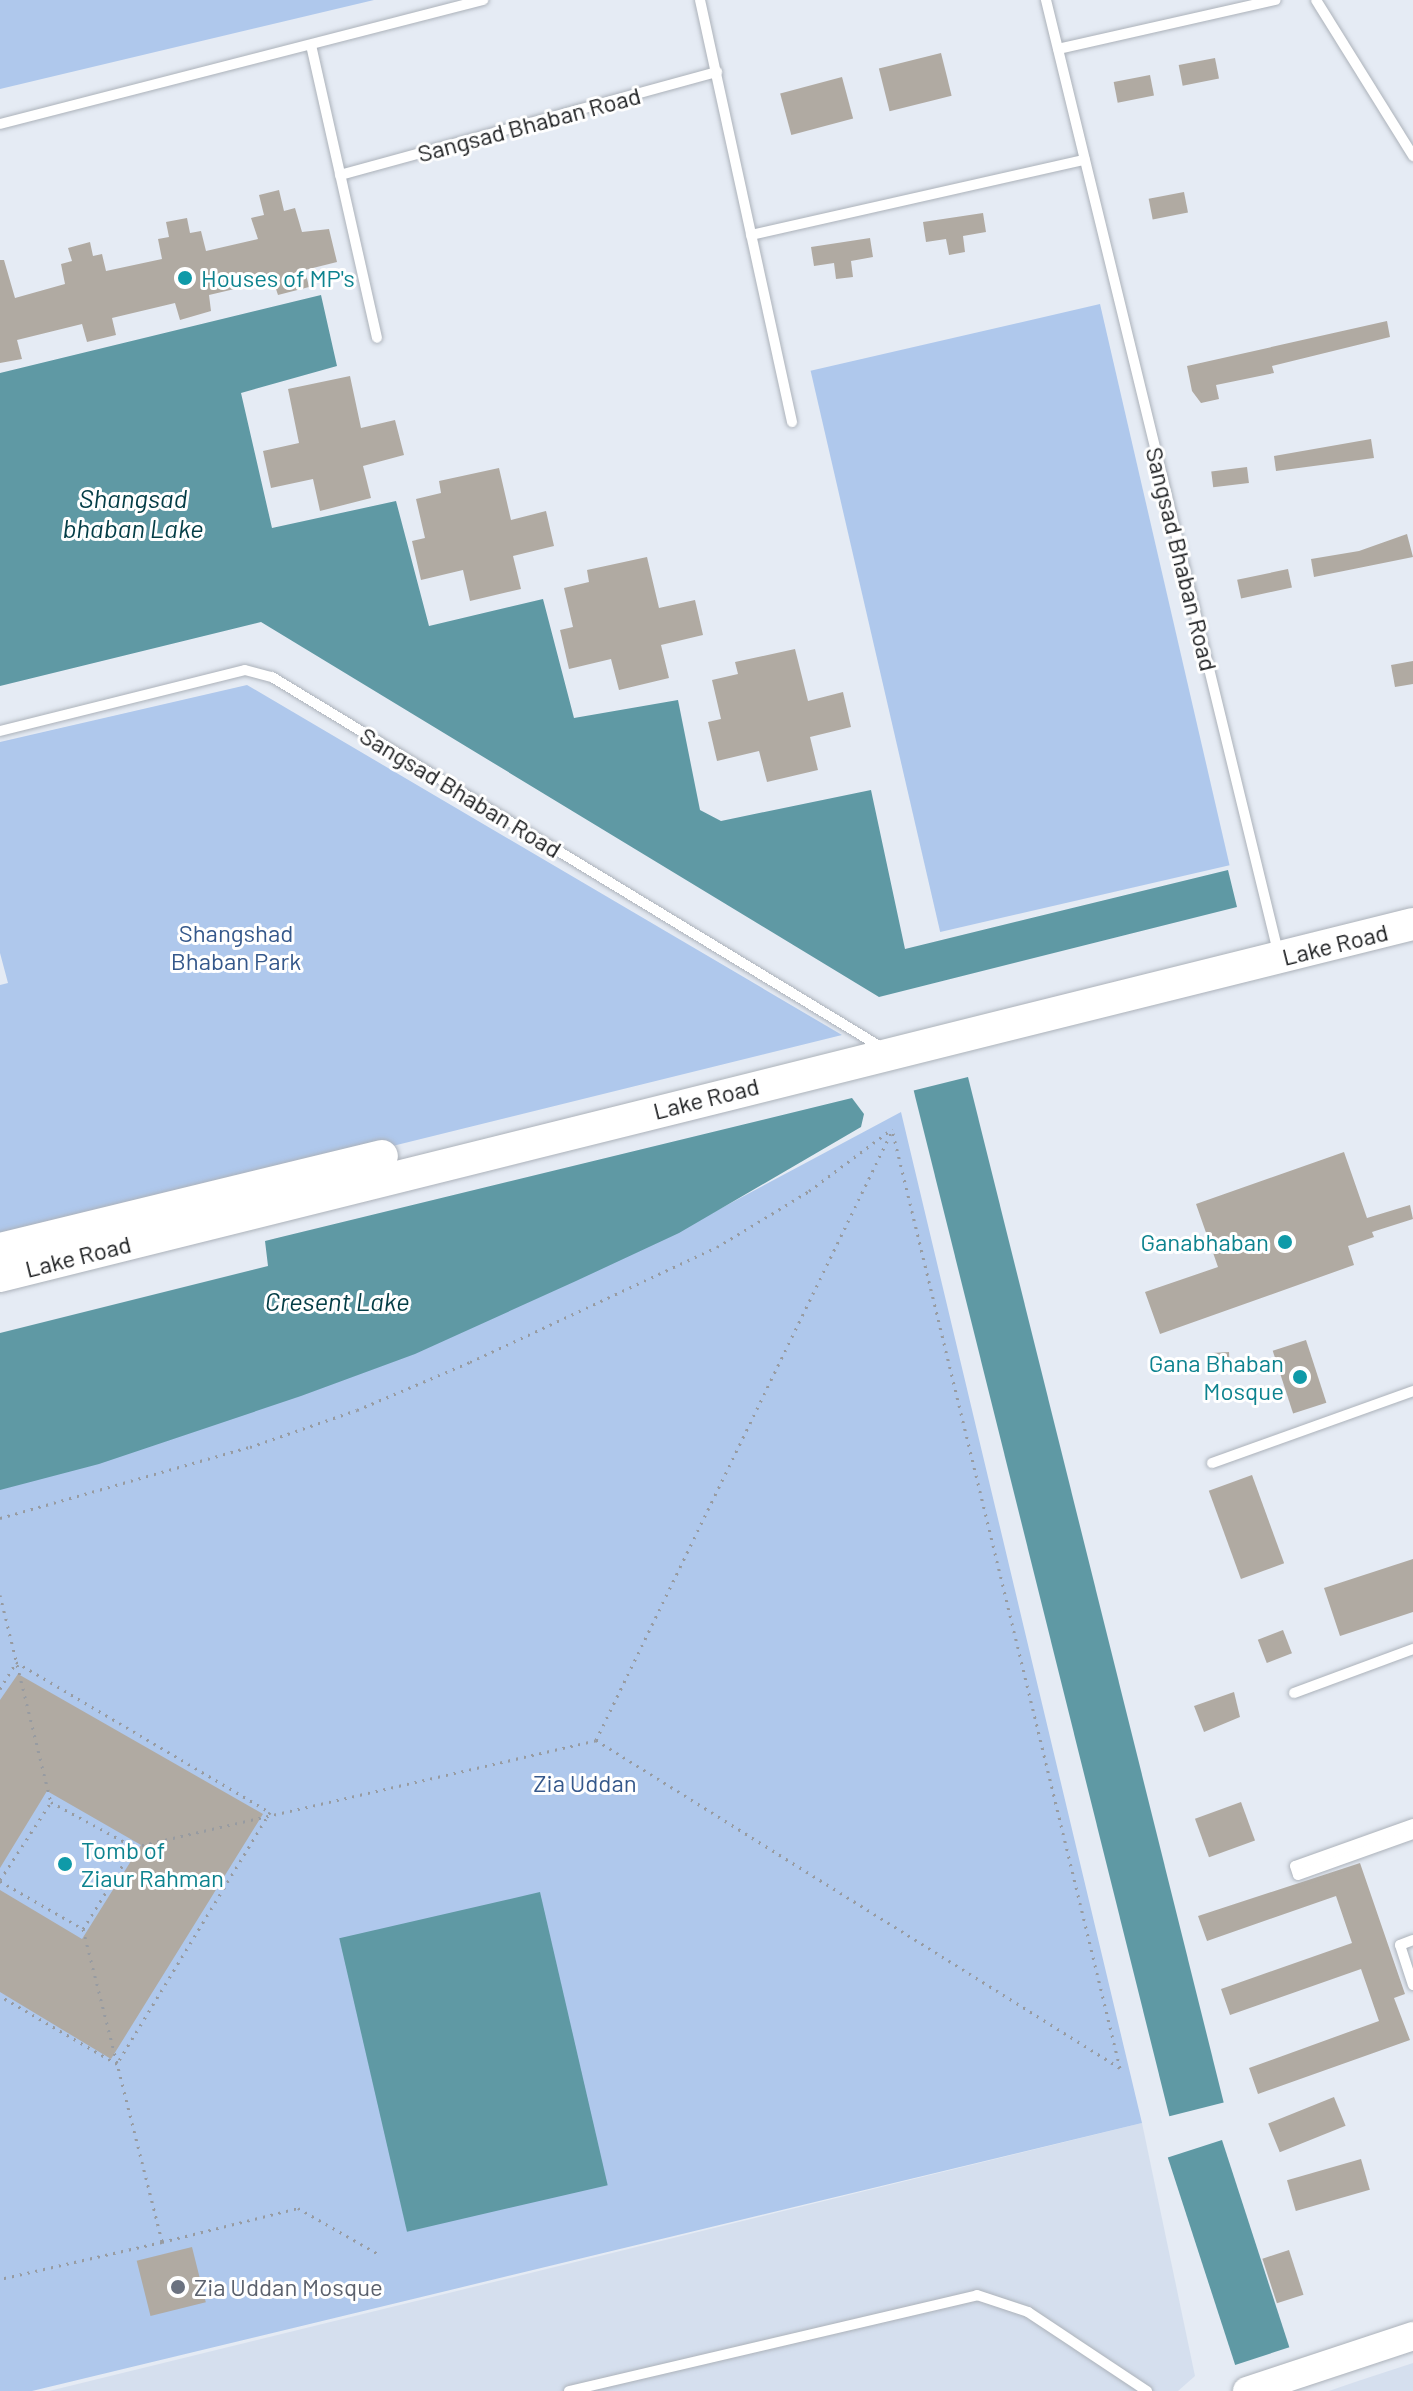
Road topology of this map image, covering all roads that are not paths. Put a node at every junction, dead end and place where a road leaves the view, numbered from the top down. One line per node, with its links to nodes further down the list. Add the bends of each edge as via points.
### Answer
1 (483, 0): 6 (lane)
2 (700, 0): 8 (lane)
3 (1046, 0): 7 (lane, Sangsad Bhaban Road)
4 (1276, 0): 7 (lane)
5 (1316, 0): 10 (lane)
6 (311, 45): 9 (lane); 12 (lane)
7 (1058, 49): 11 (lane, Sangsad Bhaban Road)
8 (717, 72): 12 (lane, Sangsad Bhaban Road); 13 (lane)
9 (0, 124)
10 (1413, 156)
11 (1085, 160): 13 (lane); 19 (lane, Sangsad Bhaban Road)
12 (340, 175): 14 (lane)
13 (751, 235): 15 (lane)
14 (377, 338)
15 (792, 422)
16 (0, 731): 20 (lane, Sangsad Bhaban Road, via 245,670 272,677)
17 (1413, 906): 19 (main road)
18 (1413, 924): 19 (main road, Lake Road)
19 (1277, 948): 20 (main road, Lake Road)
20 (878, 1045): 21 (main road); 22 (main road, Lake Road)
21 (0, 1249)
22 (0, 1276)
23 (1413, 1391): 24 (lane)
24 (1212, 1463)
25 (1413, 1649): 26 (lane)
26 (1294, 1693)
27 (1413, 1824): 28 (lane, via 1295,1866 1298,1875)
28 (1413, 1834)
29 (1413, 1940): 30 (lane, via 1400,1945)
30 (1413, 1985)
31 (1413, 2336): 34 (street)
32 (569, 2391): 33 (lane, via 977,2295 1028,2312)
33 (1147, 2391)
34 (1247, 2391)

